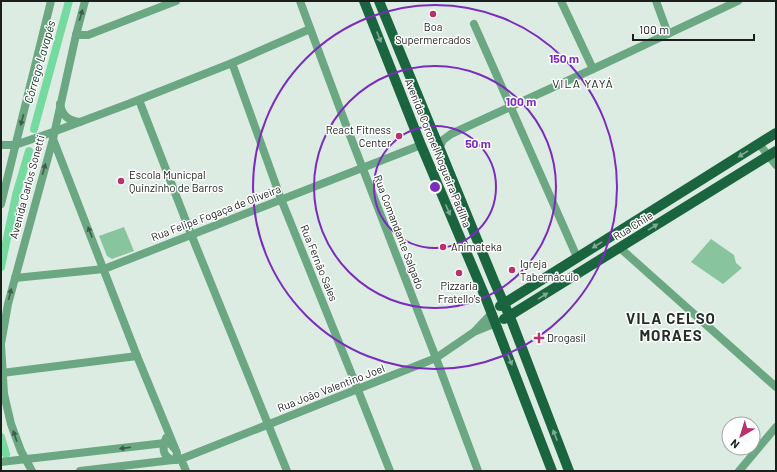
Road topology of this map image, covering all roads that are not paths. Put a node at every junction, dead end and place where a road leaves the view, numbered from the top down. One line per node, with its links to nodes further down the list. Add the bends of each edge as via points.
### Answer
1 (51, 1): 26 (street, Avenida Carlos Sonetti, one-way to 26)
2 (85, 1): 13 (street, Avenida Carlos Sonetti, one-way to 2)
3 (176, 1): 13 (street, via 88,35)
4 (300, 1): 11 (street, Rua Comandante Salgado)
5 (364, 1): 27 (main road, Avenida Coronel Nogueira Padilha, one-way to 27)
6 (379, 1): 20 (main road, Avenida Coronel Nogueira Padilha)
7 (561, 1): 15 (street)
8 (656, 1): 12 (street)
9 (738, 1): 12 (street)
10 (474, 24): 18 (street)
11 (310, 29): 14 (street); 31 (street, Rua Comandante Salgado)
12 (668, 34): 15 (street)
13 (76, 35): 17 (street, Avenida Carlos Sonetti)
14 (232, 63): 16 (street); 32 (street, Rua Fernão Sales)
15 (593, 69): 18 (street)
16 (139, 100): 19 (street); 34 (street)
17 (60, 104): 19 (street, via 62,114); 23 (street, Avenida Carlos Sonetti)
18 (511, 108): 22 (street); 36 (street)
19 (81, 122): 23 (street)
20 (432, 130): 22 (street, via 440,135); 28 (main road, Avenida Coronel Nogueira Padilha)
21 (776, 133): 24 (main road, Rua Chile)
22 (451, 134): 28 (street, via 442,140)
23 (53, 136): 26 (street); 37 (street, one-way to 23); 38 (street, Avenida Carlos Sonetti, one-way to 23)
24 (759, 144): 29 (street); 36 (main road, Rua Chile, one-way to 36)
25 (1, 145): 26 (street)
26 (15, 145): 33 (street, Avenida Carlos Sonetti)
27 (421, 145): 31 (street, Rua Felipe Fogaça de Oliveira); 42 (main road, Avenida Coronel Nogueira Padilha, one-way to 42)
28 (439, 149): 39 (main road, Avenida Coronel Nogueira Padilha)
29 (772, 154): 30 (street); 35 (main road, Rua Chile, one-way to 29)
30 (776, 165)
31 (362, 168): 32 (street, Rua Felipe Fogaça de Oliveira); 47 (street, Rua Comandante Salgado)
32 (281, 199): 34 (street, Rua Felipe Fogaça de Oliveira); 50 (street, Rua Fernão Sales)
33 (1, 204)
34 (191, 234): 37 (street, Rua Felipe Fogaça de Oliveira); 51 (street)
35 (620, 248): 43 (main road, Rua Chile, one-way to 35); 49 (street)
36 (577, 258): 40 (main road, Rua Chile)
37 (104, 269): 38 (street, Rua Felipe Fogaça de Oliveira); 46 (street)
38 (14, 278): 48 (street, Avenida Carlos Sonetti, one-way to 38, via 1,344)
39 (494, 281): 40 (main road, via 505,290 514,293); 41 (main road, Avenida Coronel Nogueira Padilha)
40 (533, 286): 41 (main road, Rua Chile)
41 (504, 304): 42 (main road); 43 (main road, Avenida Coronel Nogueira Padilha)
42 (492, 313): 44 (main road, Avenida Coronel Nogueira Padilha); 45 (street, Rua João Valentino Joel)
43 (510, 316): 44 (main road); 67 (main road, Avenida Coronel Nogueira Padilha, one-way to 43)
44 (496, 323): 45 (street, Rua João Valentino Joel); 66 (main road, Avenida Coronel Nogueira Padilha, one-way to 66)
45 (474, 332): 47 (street, Rua João Valentino Joel)
46 (137, 356): 48 (street); 53 (street)
47 (436, 358): 50 (street, Rua João Valentino Joel); 65 (street, Rua Comandante Salgado)
48 (2, 373): 57 (street, Avenida Carlos Sonetti, one-way to 48, via 11,424)
49 (776, 387)
50 (358, 390): 51 (street, Rua João Valentino Joel); 64 (street, Rua Fernão Sales)
51 (268, 424): 56 (street, Rua João Valentino Joel); 63 (street)
52 (776, 427): 68 (street)
53 (169, 434): 54 (street); 55 (street)
54 (164, 443): 55 (street); 57 (street, one-way to 57); 58 (street, via 167,457)
55 (175, 448): 56 (street, via 182,454); 58 (street)
56 (190, 455): 58 (street, Rua João Valentino Joel)
57 (25, 459): 59 (street); 60 (street, Avenida Carlos Sonetti)
58 (176, 460): 61 (street, Rua João Valentino Joel); 62 (street)
59 (1, 462)
60 (32, 471)
61 (80, 471)
62 (186, 471)
63 (286, 471)
64 (390, 471)
65 (478, 471)
66 (552, 471)
67 (569, 471)
68 (739, 471)

